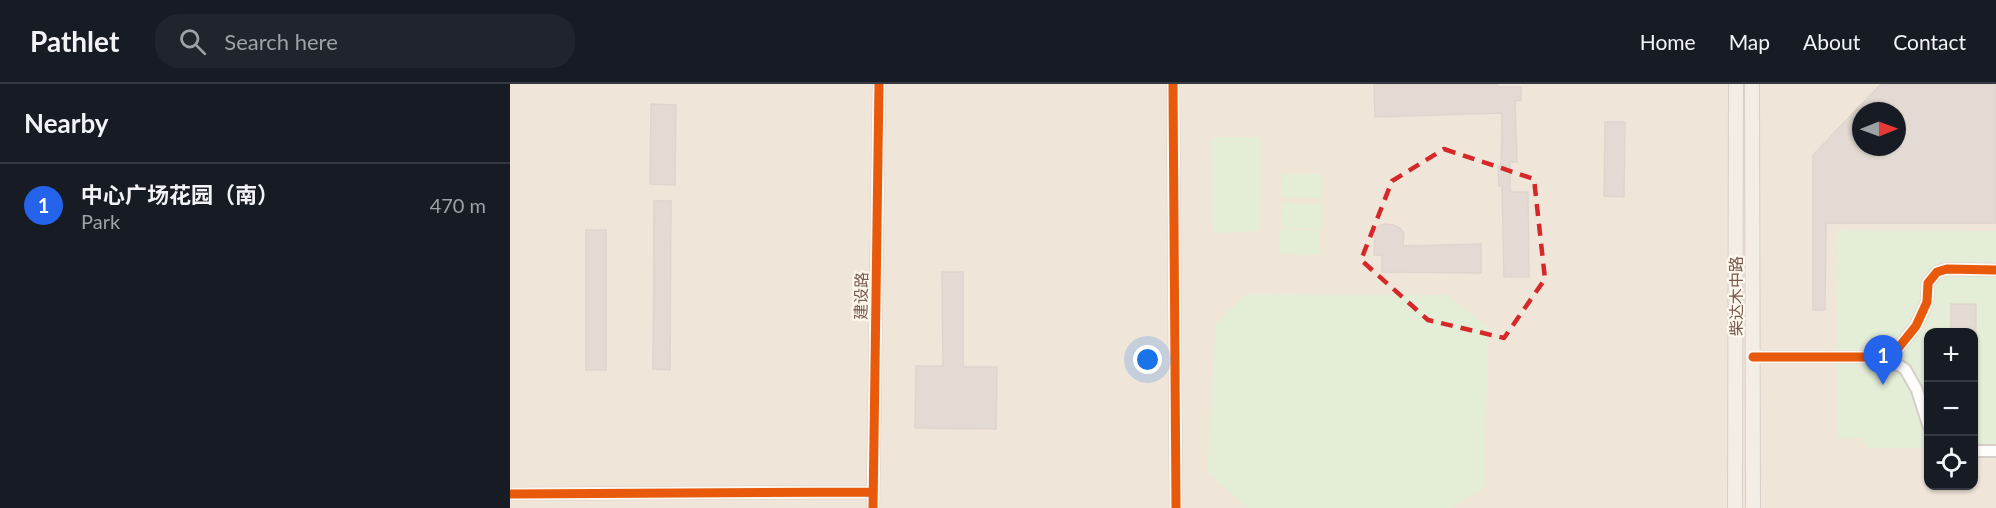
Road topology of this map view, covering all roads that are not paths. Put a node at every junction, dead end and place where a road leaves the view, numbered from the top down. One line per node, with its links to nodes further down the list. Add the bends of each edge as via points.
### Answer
1 (879, 84): 11 (street, 建设路)
2 (1173, 84): 14 (street)
3 (1736, 84): 15 (main road, 柴达木中路)
4 (1752, 84): 6 (main road, 柴达木中路)
5 (1996, 270): 7 (street, via 1937,272 1928,283 1927,302 1916,326 1895,352)
6 (1753, 357): 7 (street); 16 (main road, 柴达木中路)
7 (1885, 357): 8 (street, via 1905,369)
8 (1924, 410)
9 (1978, 451): 10 (street)
10 (1996, 451)
11 (873, 492): 12 (street); 13 (street, 建设路)
12 (510, 494)
13 (873, 508)
14 (1176, 508)
15 (1735, 508)
16 (1753, 508)

